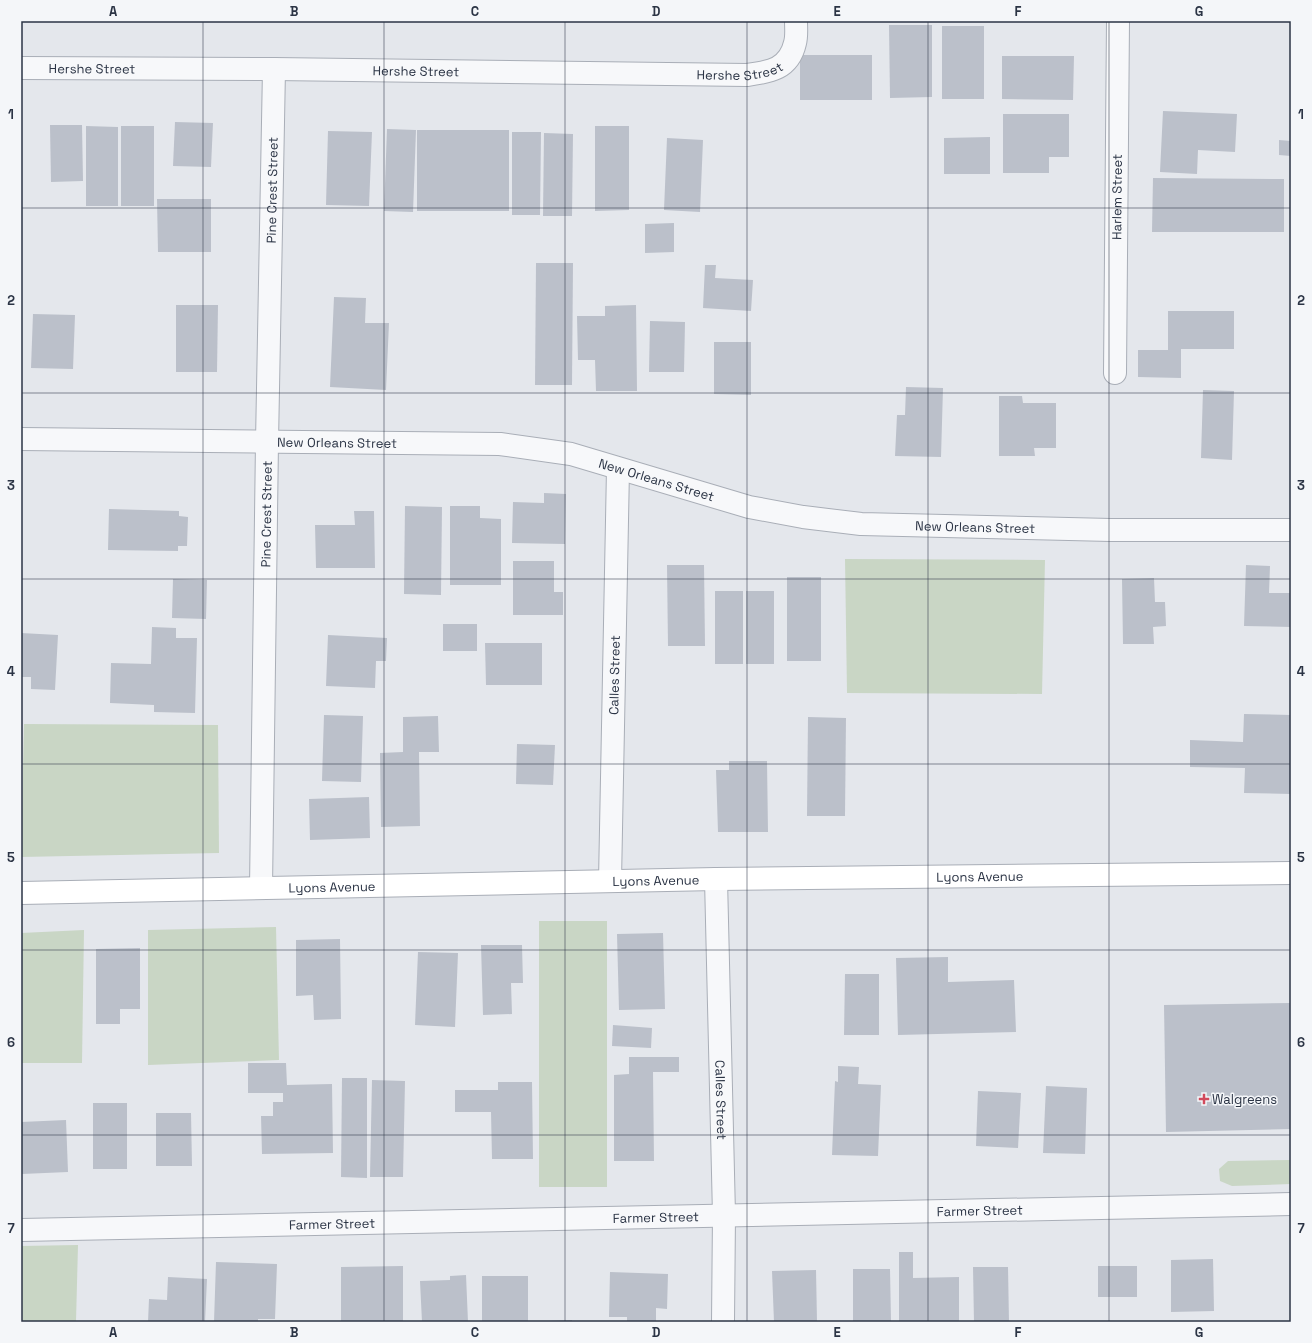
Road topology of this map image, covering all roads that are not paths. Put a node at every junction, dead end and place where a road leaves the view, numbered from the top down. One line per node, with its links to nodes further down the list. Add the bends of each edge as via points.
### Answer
1 (796, 21): 4 (street, Hershe Street, via 796,42 791,56 780,67 766,73 747,76)
2 (1118, 21): 5 (street, Harlem Street)
3 (21, 68): 4 (street, Hershe Street)
4 (274, 69): 7 (street, Pine Crest Street)
5 (1115, 373)
6 (21, 439): 7 (street, New Orleans Street)
7 (266, 442): 8 (street, New Orleans Street, via 500,444 571,454); 13 (street, Pine Crest Street)
8 (618, 469): 9 (street, New Orleans Street, via 749,507 861,524 1111,530); 12 (street, Calles Street)
9 (1291, 530)
10 (1291, 873): 11 (street, Lyons Avenue)
11 (716, 879): 12 (street, Lyons Avenue); 16 (street, Calles Street)
12 (610, 881): 13 (street, Lyons Avenue)
13 (261, 888): 14 (street, Lyons Avenue)
14 (21, 893)
15 (1291, 1204): 16 (street, Farmer Street)
16 (724, 1215): 17 (street, Farmer Street); 18 (street, Calles Street)
17 (21, 1230)
18 (723, 1322)

